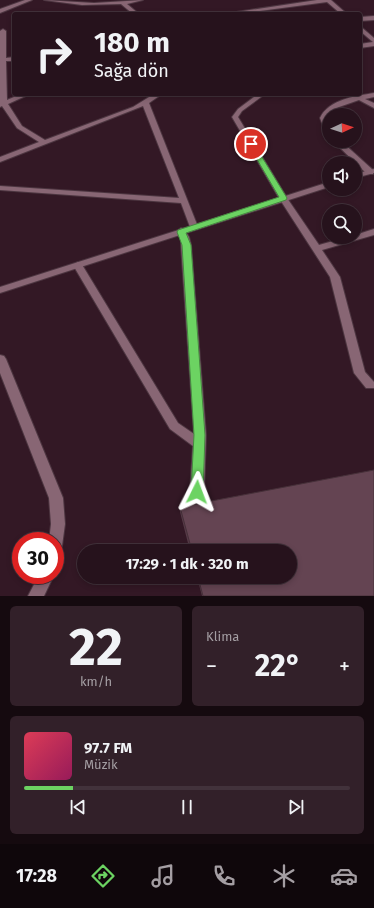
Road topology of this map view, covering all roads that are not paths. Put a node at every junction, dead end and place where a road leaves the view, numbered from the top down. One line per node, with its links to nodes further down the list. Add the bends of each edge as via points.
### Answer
1 (30, 0): 6 (street)
2 (46, 0): 5 (street, via 85,5)
3 (141, 0): 5 (street)
4 (328, 0): 8 (street); 9 (street)
5 (123, 3): 7 (street)
6 (0, 10)
7 (134, 12)
8 (241, 12)
9 (342, 12)
10 (374, 18): 11 (street)
11 (362, 19)
12 (362, 30): 14 (street)
13 (4, 31): 18 (street)
14 (374, 41)
15 (374, 44): 16 (street)
16 (362, 46)
17 (12, 59): 18 (street)
18 (2, 60): 25 (street)
19 (22, 96): 25 (street)
20 (156, 96): 24 (street)
21 (259, 96): 35 (street, via 240,110 235,117)
22 (356, 96): 23 (street); 26 (street); 27 (street)
23 (374, 96)
24 (145, 102): 28 (street); 36 (street)
25 (2, 104): 28 (street, via 19,126)
26 (374, 106)
27 (332, 108)
28 (45, 143): 30 (street)
29 (345, 148): 31 (street)
30 (0, 160)
31 (372, 171): 32 (street)
32 (362, 174)
33 (322, 186): 35 (street)
34 (0, 188): 36 (street)
35 (283, 198): 37 (street); 40 (street)
36 (184, 201): 37 (street)
37 (194, 227): 38 (street)
38 (181, 232): 41 (street); 45 (street, via 186,245)
39 (374, 232): 40 (street)
40 (316, 249): 44 (street, via 335,277 360,373)
41 (78, 265): 42 (street); 45 (street, via 174,426)
42 (0, 290)
43 (0, 359): 47 (street, via 56,498)
44 (370, 385)
45 (199, 444): 46 (street)
46 (197, 492)
47 (57, 532)
48 (42, 584): 49 (street)
49 (36, 596)

